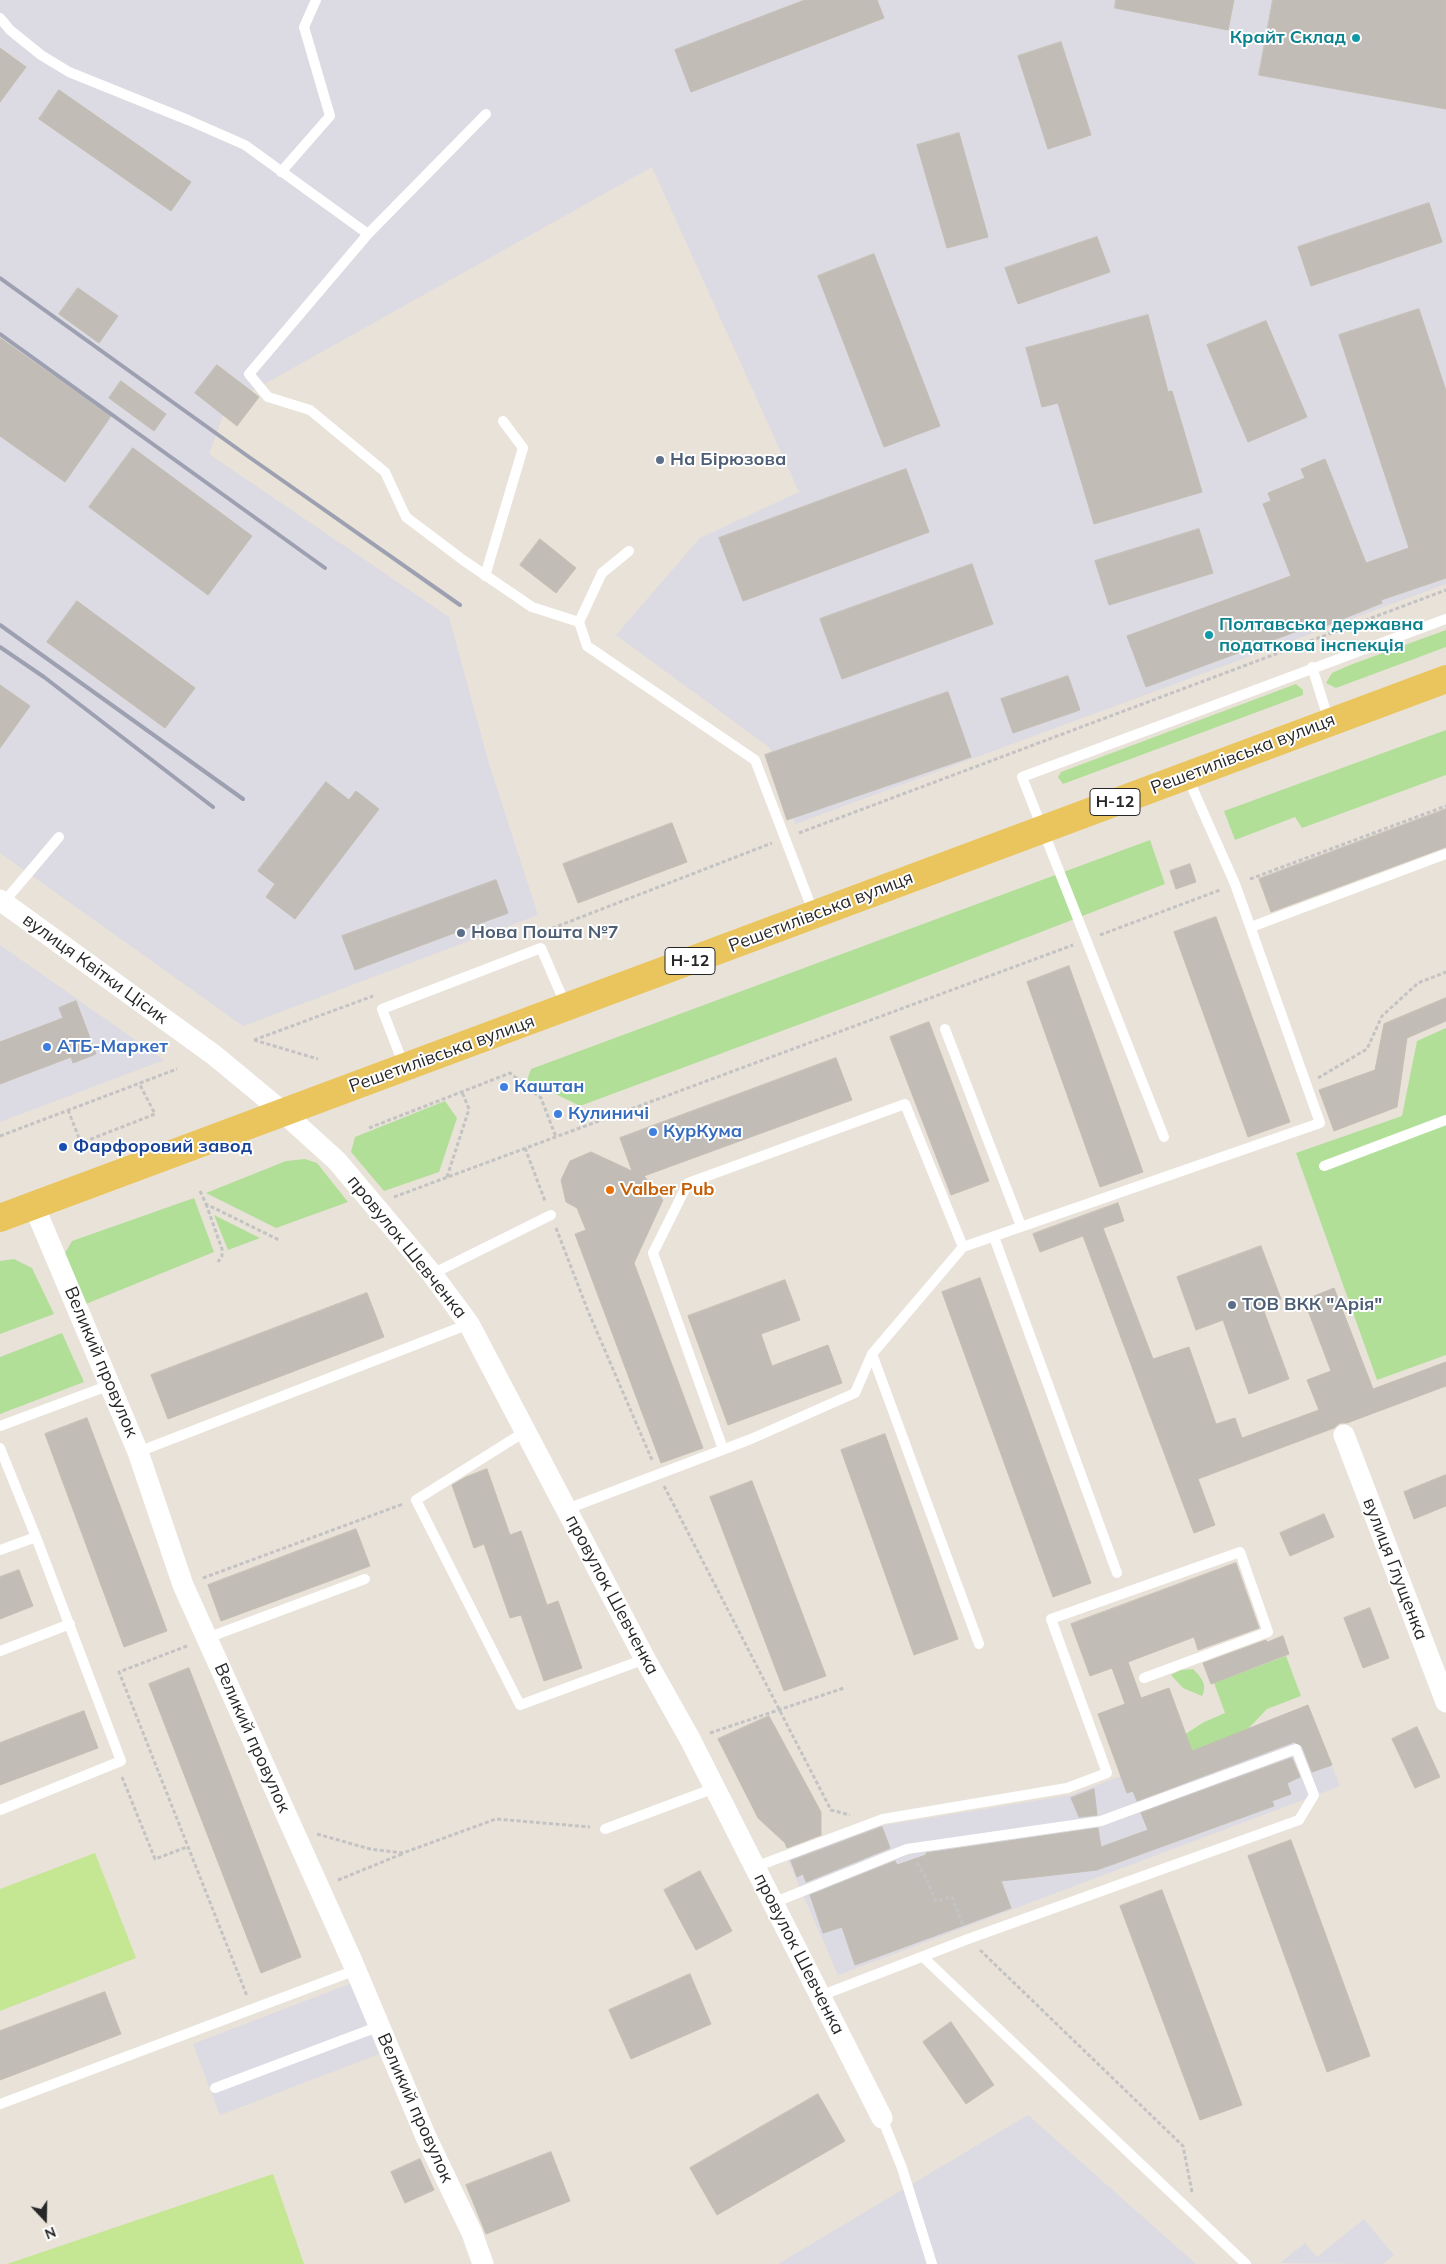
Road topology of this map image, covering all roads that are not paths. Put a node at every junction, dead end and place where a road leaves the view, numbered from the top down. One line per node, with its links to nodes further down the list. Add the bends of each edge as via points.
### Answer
1 (316, 0): 4 (lane, via 304,27 330,116)
2 (0, 18): 4 (lane, via 41,55 69,72 245,145)
3 (486, 114): 5 (lane)
4 (281, 172): 5 (lane)
5 (368, 234): 8 (lane, via 249,374 268,397 310,410 385,472 406,517)
6 (502, 421): 8 (lane, via 523,448)
7 (629, 551): 10 (lane, via 602,573)
8 (485, 576): 10 (lane, via 532,607)
9 (1446, 619): 11 (lane)
10 (579, 622): 19 (lane, via 587,646 755,760)
11 (1312, 667): 13 (lane); 15 (lane, via 1022,776)
12 (1446, 679): 13 (main road, Решетилівська вулиця / Н-12)
13 (1330, 721): 14 (main road, Решетилівська вулиця / Н-12)
14 (1186, 775): 15 (main road, Решетилівська вулиця / Н-12); 20 (lane)
15 (1043, 829): 19 (main road, Решетилівська вулиця / Н-12); 26 (lane)
16 (59, 837): 18 (lane)
17 (1446, 854): 20 (lane)
18 (2, 902): 24 (street, вулиця Квітки Цісик, via 214,1055)
19 (814, 915): 21 (main road, Решетилівська вулиця / Н-12)
20 (1251, 927): 31 (lane, via 1320,1123)
21 (567, 1007): 23 (main road, Решетилівська вулиця / Н-12); 23 (lane, via 541,948 382,1009)
22 (945, 1030): 31 (lane)
23 (405, 1067): 24 (main road, Решетилівська вулиця / Н-12)
24 (284, 1113): 28 (main road, Решетилівська вулиця / Н-12); 34 (street, провулок Шевченка, via 337,1162)
25 (1446, 1120): 27 (lane)
26 (1164, 1137)
27 (1324, 1166)
28 (34, 1206): 30 (main road, Решетилівська вулиця / Н-12); 37 (street, Великий провулок)
29 (550, 1216): 34 (lane)
30 (0, 1218)
31 (1021, 1226): 32 (lane)
32 (994, 1237): 33 (lane); 47 (lane)
33 (963, 1247): 36 (lane); 42 (lane, via 905,1104 688,1183 653,1253)
34 (432, 1274): 35 (street, провулок Шевченка)
35 (470, 1324): 39 (street, провулок Шевченка); 43 (lane)
36 (872, 1354): 42 (lane, via 855,1393); 51 (lane)
37 (110, 1385): 38 (lane); 43 (street, Великий провулок)
38 (0, 1426)
39 (526, 1431): 44 (street, провулок Шевченка); 53 (lane, via 416,1500 520,1705)
40 (1344, 1436): 55 (street, вулиця Глущенка)
41 (0, 1448): 45 (lane)
42 (723, 1449): 44 (lane)
43 (138, 1452): 50 (street, Великий провулок, via 182,1585)
44 (567, 1509): 53 (street, провулок Шевченка)
45 (36, 1537): 46 (lane); 49 (lane)
46 (0, 1550)
47 (1117, 1573)
48 (366, 1579): 50 (lane)
49 (70, 1624): 52 (lane); 57 (lane, via 121,1761)
50 (207, 1638): 62 (street, Великий провулок)
51 (979, 1644)
52 (0, 1650)
53 (645, 1659): 56 (street, провулок Шевченка)
54 (1144, 1678): 59 (lane, via 1268,1632 1240,1552 1051,1620 1107,1773 1067,1788 876,1822)
55 (1446, 1702)
56 (715, 1788): 58 (lane); 59 (street, провулок Шевченка)
57 (0, 1810)
58 (605, 1829)
59 (755, 1867): 60 (street, провулок Шевченка)
60 (773, 1903): 61 (lane, via 907,1849 1101,1821 1296,1749 1314,1795 1299,1820 968,1939); 63 (street, провулок Шевченка)
61 (924, 1958): 63 (lane); 70 (lane)
62 (356, 1970): 64 (street, Великий провулок); 66 (lane)
63 (820, 1996): 67 (street, провулок Шевченка)
64 (380, 2026): 65 (lane); 68 (street, Великий провулок)
65 (215, 2088)
66 (0, 2104)
67 (882, 2118): 69 (lane, via 902,2168)
68 (483, 2264)
69 (932, 2264)
70 (1246, 2264)

